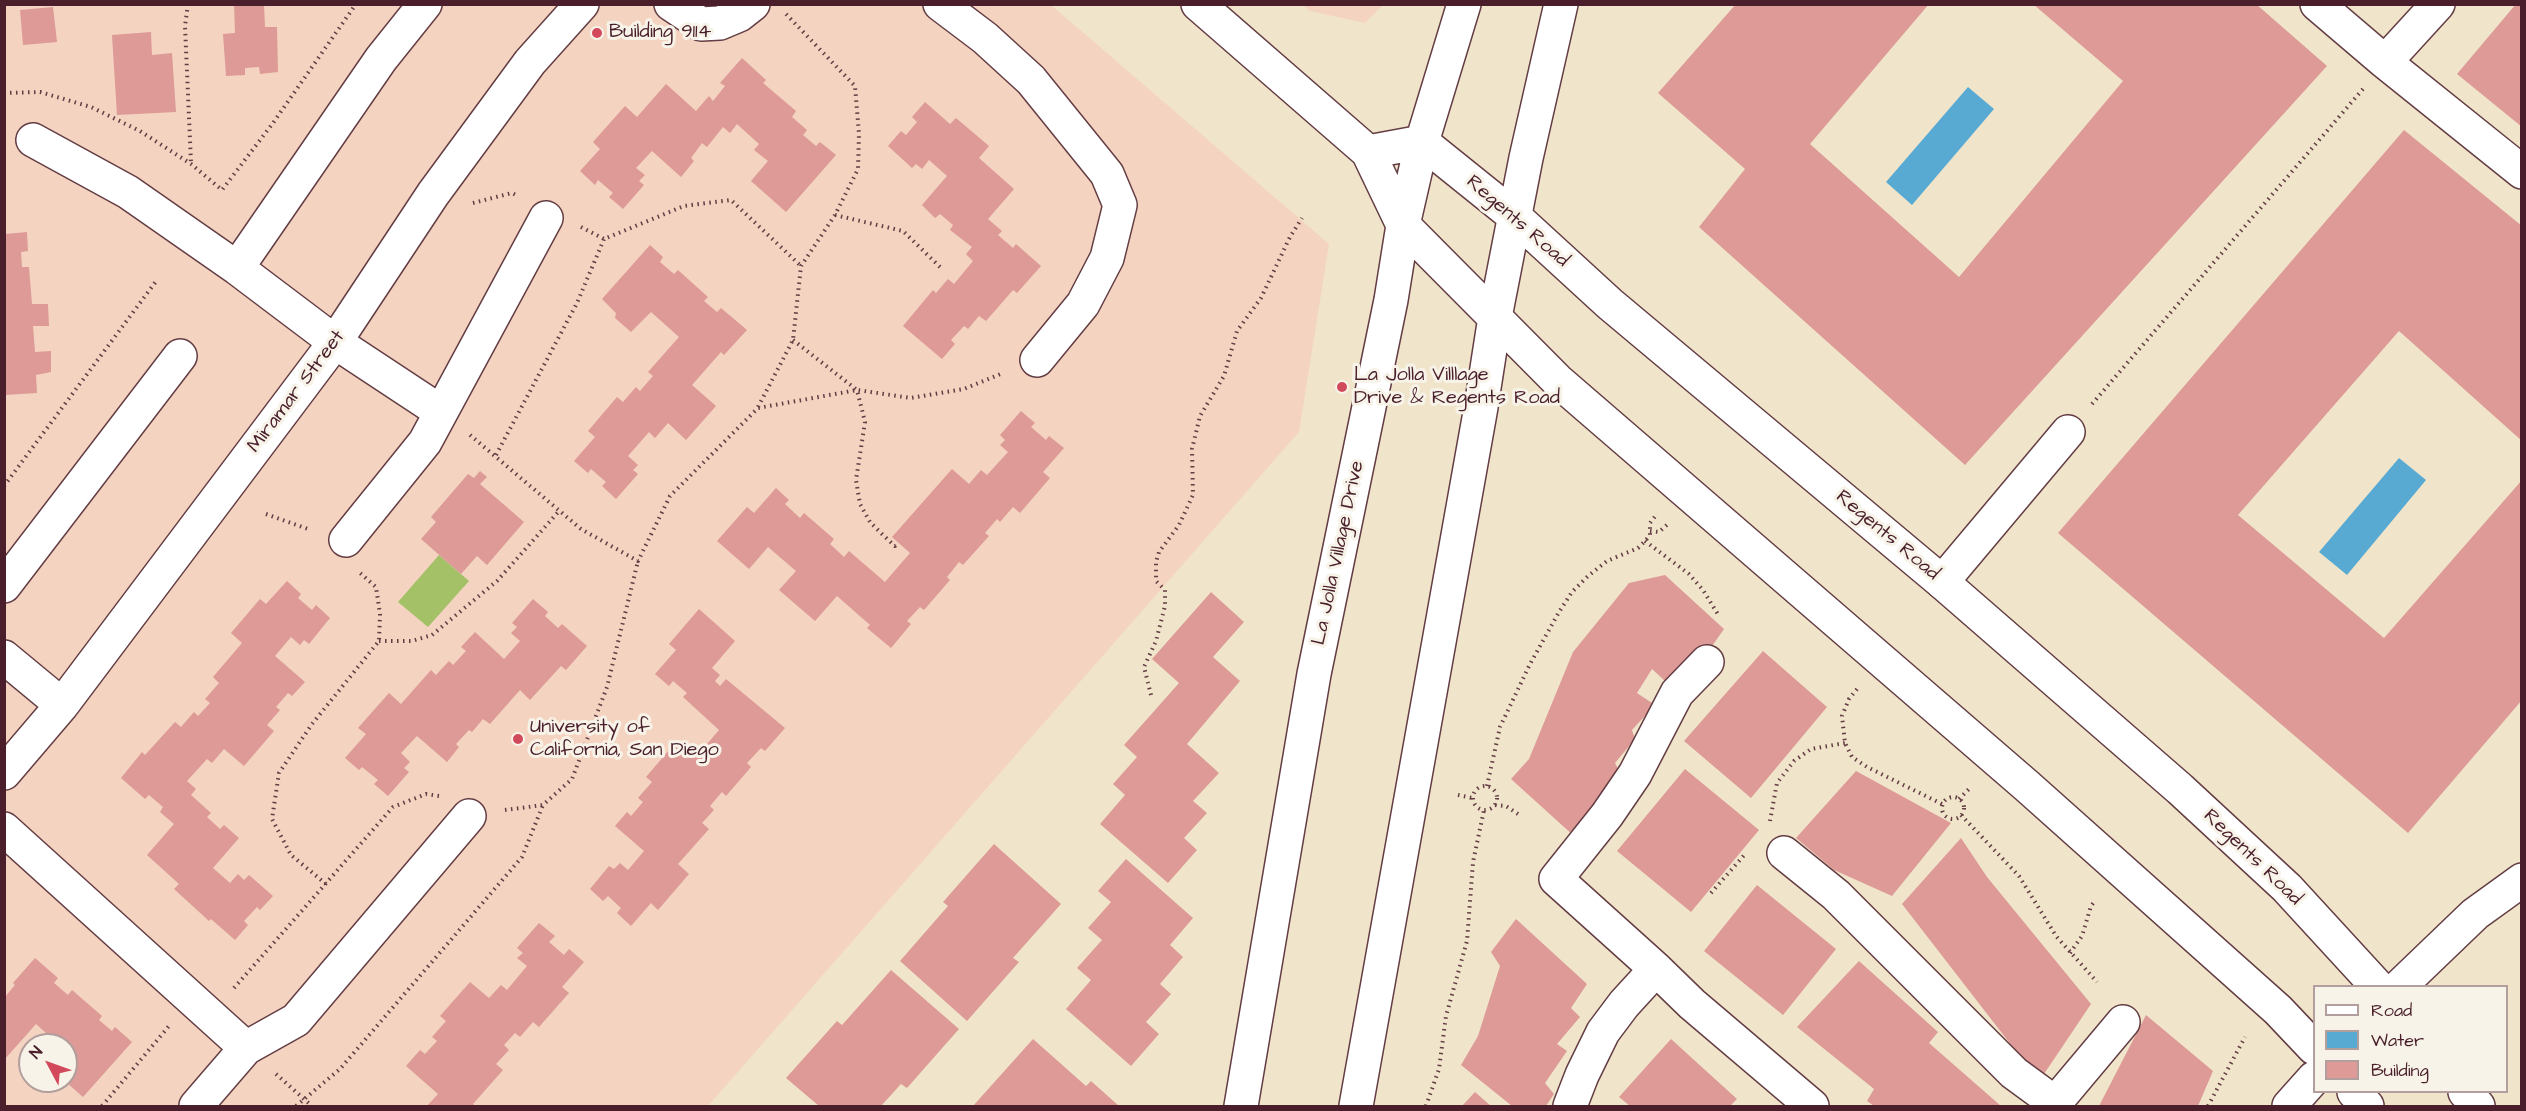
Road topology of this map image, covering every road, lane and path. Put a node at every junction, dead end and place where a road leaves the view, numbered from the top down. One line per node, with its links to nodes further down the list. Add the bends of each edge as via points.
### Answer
1 (188, 4): 18 (path, via 185,26)
2 (356, 4): 18 (path, via 222,190)
3 (425, 4): 26 (main road, via 381,59)
4 (582, 4): 31 (main road, Miramar Street, via 530,62 481,128)
5 (671, 4): 12 (main road, via 701,24 720,23)
6 (940, 4): 33 (main road, via 986,38 1031,80 1107,174 1120,205 1107,258 1088,295)
7 (1198, 4): 17 (main road)
8 (1464, 4): 16 (main road, La Jolla Village Drive)
9 (1561, 4): 21 (main road)
10 (2318, 4): 13 (main road)
11 (2438, 4): 13 (main road)
12 (768, 7): 20 (path, via 855,86 858,170)
13 (2385, 62): 19 (main road); 37 (path)
14 (4, 93): 18 (path, via 40,92 91,107 140,131)
15 (33, 140): 26 (main road, via 128,192)
16 (1422, 142): 17 (main road); 21 (main road, Regents Road); 24 (main road, La Jolla Village Drive)
17 (1368, 152): 24 (main road)
18 (191, 164)
19 (2522, 172)
20 (835, 215): 27 (path, via 903,231); 30 (path, via 801,266)
21 (1514, 216): 29 (main road); 50 (main road, Regents Road, via 1610,304)
22 (546, 218): 36 (main road)
23 (1302, 218): 57 (path, via 1262,298 1237,331 1224,376 1200,416 1192,450 1193,495 1156,561 1156,581 1165,590 1165,606 1144,667)
24 (1403, 225): 29 (main road); 100 (main road, La Jolla Village Drive, via 1314,674)
25 (604, 239): 38 (path, via 577,303)
26 (237, 268): 31 (main road)
27 (941, 268)
28 (157, 280): 39 (path)
29 (1495, 317): 89 (main road, via 1557,380 2027,786 2278,1010); 101 (main road)
30 (793, 340): 34 (path); 35 (path)
31 (335, 342): 36 (main road); 58 (main road, Miramar Street)
32 (180, 356): 51 (main road)
33 (1037, 360): 34 (path, via 964,389 911,398)
34 (857, 390): 35 (path); 47 (path, via 865,422 856,480 860,504 870,522 896,546)
35 (758, 408): 49 (path, via 670,496)
36 (441, 412): 38 (path); 48 (main road)
37 (2068, 432): 50 (main road)
38 (496, 455): 40 (path)
39 (4, 486)
40 (560, 510): 49 (path, via 581,529); 53 (path, via 497,581 432,635 412,641)
41 (1657, 513): 45 (path)
42 (266, 514): 44 (path)
43 (1669, 523): 45 (path, via 1659,532)
44 (312, 531)
45 (1650, 531): 46 (path)
46 (1645, 541): 52 (path, via 1689,574); 61 (path, via 1588,576 1559,612 1500,728)
47 (899, 543)
48 (349, 553): 53 (path, via 376,587)
49 (638, 561): 67 (path, via 607,687 572,778)
50 (1942, 582): 83 (main road, Regents Road, via 2180,789 2287,888)
51 (4, 586)
52 (1719, 616)
53 (379, 641): 77 (path, via 312,724 279,773 272,819 291,855)
54 (4, 657): 58 (main road)
55 (1707, 662): 81 (main road, via 1677,693 1635,774 1556,879)
56 (1857, 689): 59 (path, via 1842,716)
57 (1150, 695)
58 (62, 705): 60 (main road, Miramar Street)
59 (1845, 742): 66 (path, via 1858,761); 73 (path, via 1811,749 1794,761 1777,783)
60 (4, 773)
61 (1487, 786): 64 (path, via 1476,789); 68 (path, via 1496,793)
62 (1970, 789): 65 (path)
63 (1458, 795): 64 (path)
64 (1472, 798): 69 (path)
65 (1959, 799): 66 (path, via 1949,798); 71 (path, via 1964,809)
66 (1942, 804): 71 (path, via 1948,819)
67 (543, 805): 72 (path); 94 (path, via 522,857 340,1069)
68 (1495, 805): 69 (path); 70 (path)
69 (1484, 810): 102 (path, via 1473,862 1467,941 1446,1016 1439,1069)
70 (1518, 814)
71 (1961, 815): 80 (path, via 2019,876)
72 (470, 816): 77 (path, via 447,797 426,794 393,807); 90 (main road, via 296,1020)
73 (1769, 824)
74 (4, 829): 86 (main road)
75 (1768, 849): 78 (path); 95 (main road, via 1836,895 2014,1073)
76 (2522, 880): 84 (main road, via 2475,914)
77 (326, 884): 85 (path)
78 (1711, 893)
79 (2095, 901): 80 (path, via 2082,936)
80 (2070, 952): 82 (path)
81 (1656, 969): 103 (main road, via 1603,1032); 104 (main road)
82 (2097, 982)
83 (2375, 985)
84 (2402, 985)
85 (230, 993)
86 (192, 999): 90 (main road); 96 (path)
87 (2123, 1022): 95 (main road)
88 (2245, 1036): 105 (path)
89 (2313, 1047)
90 (246, 1048): 94 (path); 97 (main road)
91 (2313, 1079): 106 (main road)
92 (2355, 1093): 107 (main road)
93 (2466, 1093): 108 (main road)
94 (305, 1099): 98 (path); 99 (path)
95 (2053, 1105)
96 (102, 1107)
97 (196, 1107)
98 (296, 1107)
99 (312, 1107)
100 (1241, 1107)
101 (1356, 1107)
102 (1426, 1107)
103 (1570, 1107)
104 (1812, 1107)
105 (2208, 1107)
106 (2289, 1107)
107 (2367, 1107)
108 (2478, 1107)

